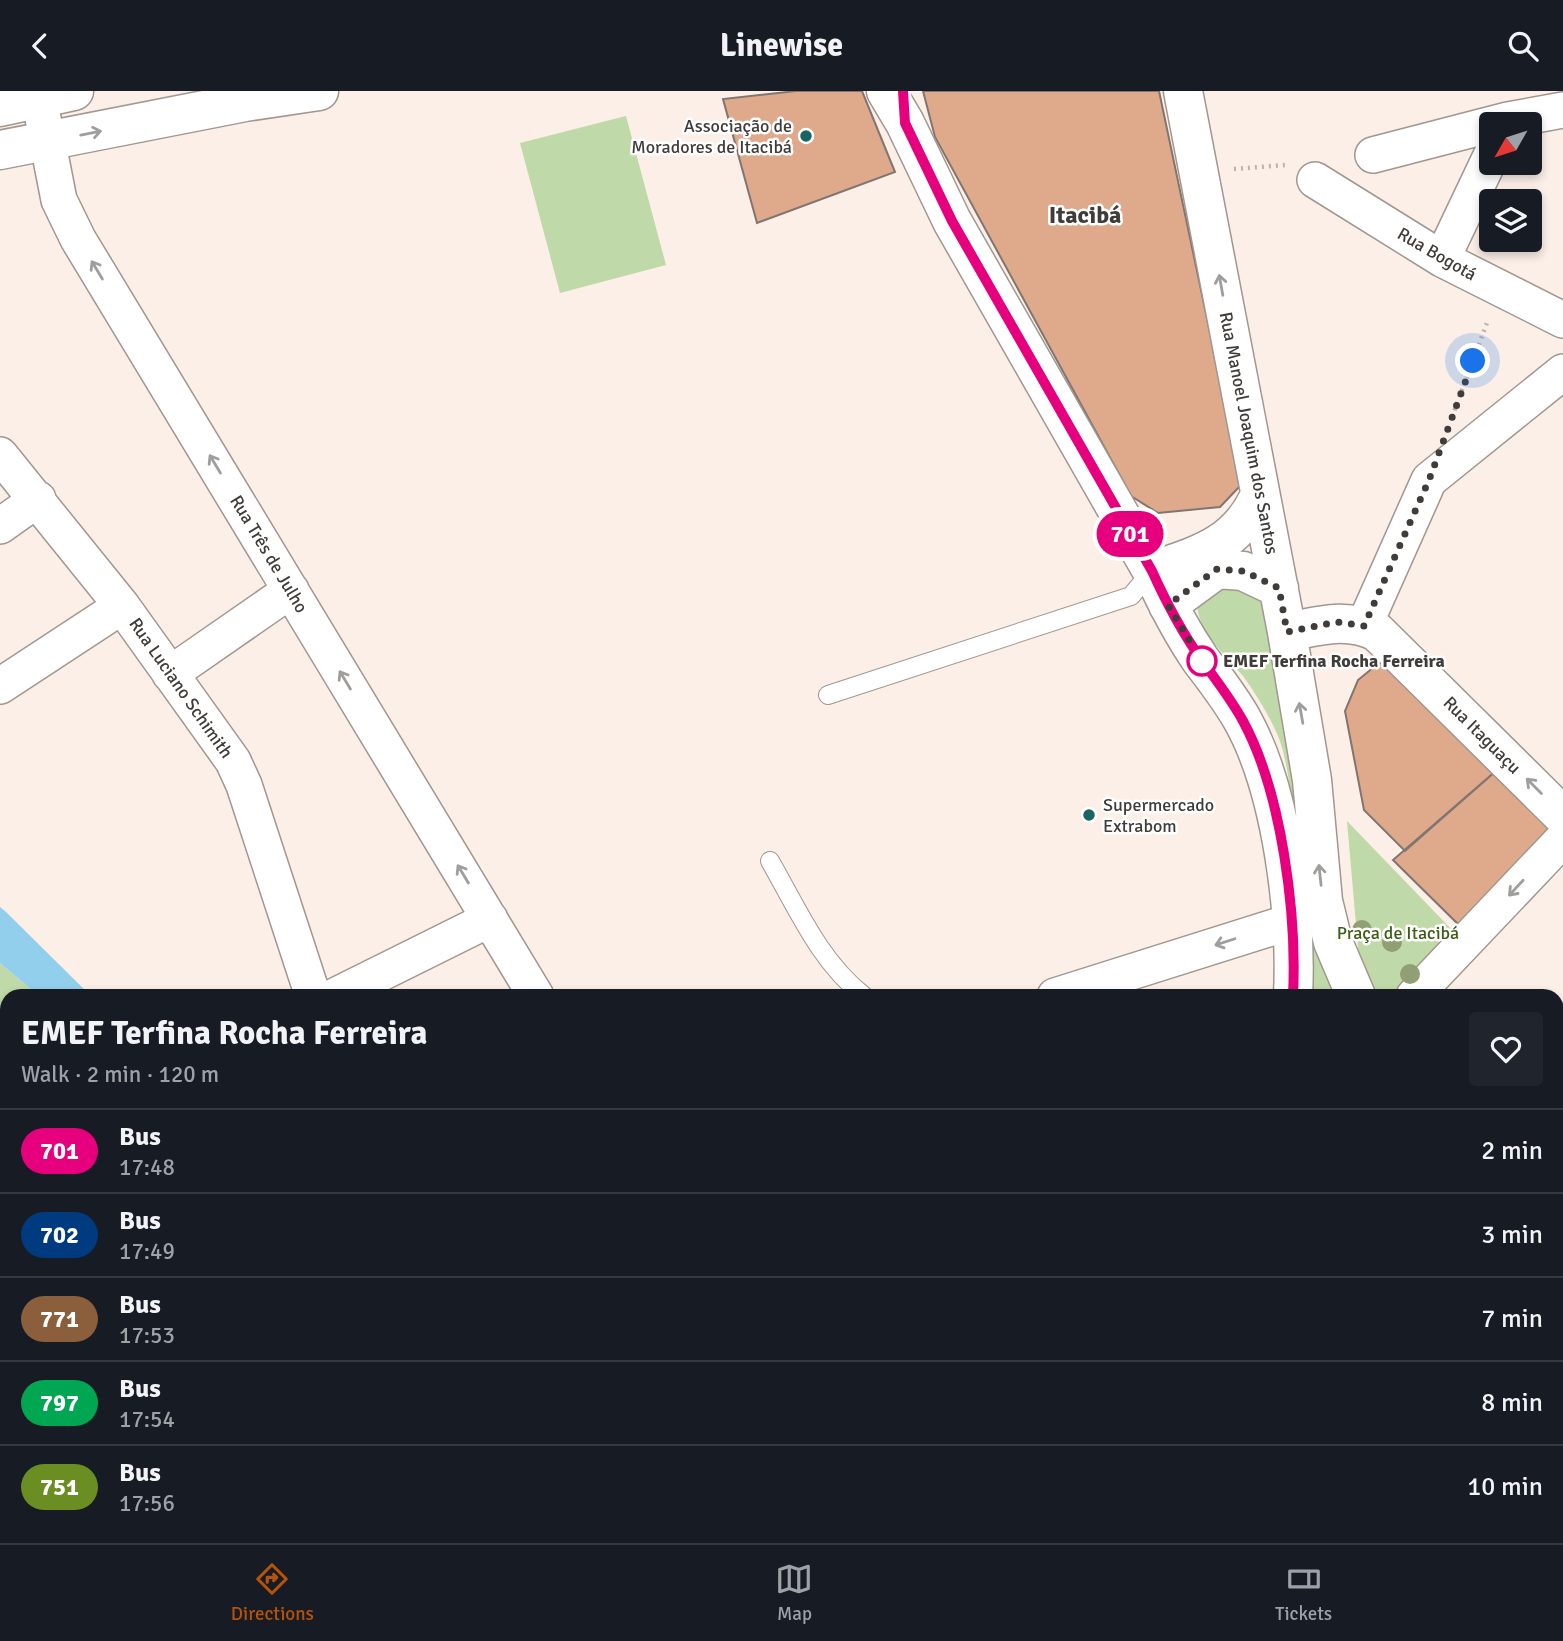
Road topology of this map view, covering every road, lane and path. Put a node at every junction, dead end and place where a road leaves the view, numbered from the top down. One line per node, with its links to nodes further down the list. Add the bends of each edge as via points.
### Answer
1 (319, 91): 10 (main road, one-way to 1)
2 (886, 91): 6 (main road)
3 (1183, 91): 21 (main road, Rua Manoel Joaquim dos Santos, one-way to 3)
4 (51, 93): 5 (main road); 10 (street, Rua Três de Julho)
5 (0, 107)
6 (904, 107): 24 (main road, via 952,221)
7 (1563, 110): 8 (street)
8 (1542, 114)
9 (1479, 129): 12 (street)
10 (47, 141): 11 (main road); 26 (street, Rua Três de Julho, one-way to 10, via 72,229 59,200)
11 (0, 150)
12 (1373, 155)
13 (1482, 175): 15 (street)
14 (1315, 180): 15 (street, Rua Bogotá)
15 (1442, 259): 16 (street, Rua Bogotá)
16 (1499, 290): 17 (street, Rua Bogotá); 19 (path)
17 (1563, 320)
18 (1563, 372): 29 (street, via 1429,480)
19 (1448, 429)
20 (0, 455): 22 (street, Rua Luciano Schimith)
21 (1259, 497): 24 (main road, via 1248,520 1216,546); 25 (main road, Rua Manoel Joaquim dos Santos)
22 (38, 499): 23 (street); 28 (street, Rua Luciano Schimith)
23 (0, 526)
24 (1152, 571): 27 (main road); 33 (lane, via 1131,596)
25 (1279, 588): 27 (main road, via 1243,571 1217,569); 30 (main road, Rua Manoel Joaquim dos Santos)
26 (291, 590): 31 (street); 37 (street, Rua Três de Julho, one-way to 26)
27 (1168, 605): 38 (main road, via 1242,719 1265,775 1280,834)
28 (122, 606): 31 (street, Rua Luciano Schimith); 32 (street)
29 (1364, 626): 30 (main road, Rua Itaguaçu, via 1337,622); 34 (main road, Rua Itaguaçu, one-way to 29, via 1390,642)
30 (1287, 632): 45 (main road, Rua Manoel Joaquim dos Santos, one-way to 30, via 1333,942 1323,901 1312,780)
31 (170, 674): 39 (street, Rua Luciano Schimith, via 219,740 244,785)
32 (0, 685)
33 (828, 695)
34 (1563, 816)
35 (1563, 839): 46 (street, one-way to 46)
36 (770, 861): 42 (lane, via 819,946)
37 (490, 919): 40 (street); 41 (street, Rua Três de Julho)
38 (1290, 922): 43 (street, one-way to 43); 44 (main road)
39 (311, 989)
40 (349, 989)
41 (532, 989)
42 (855, 989)
43 (1077, 989)
44 (1293, 989)
45 (1353, 989)
46 (1421, 989)

